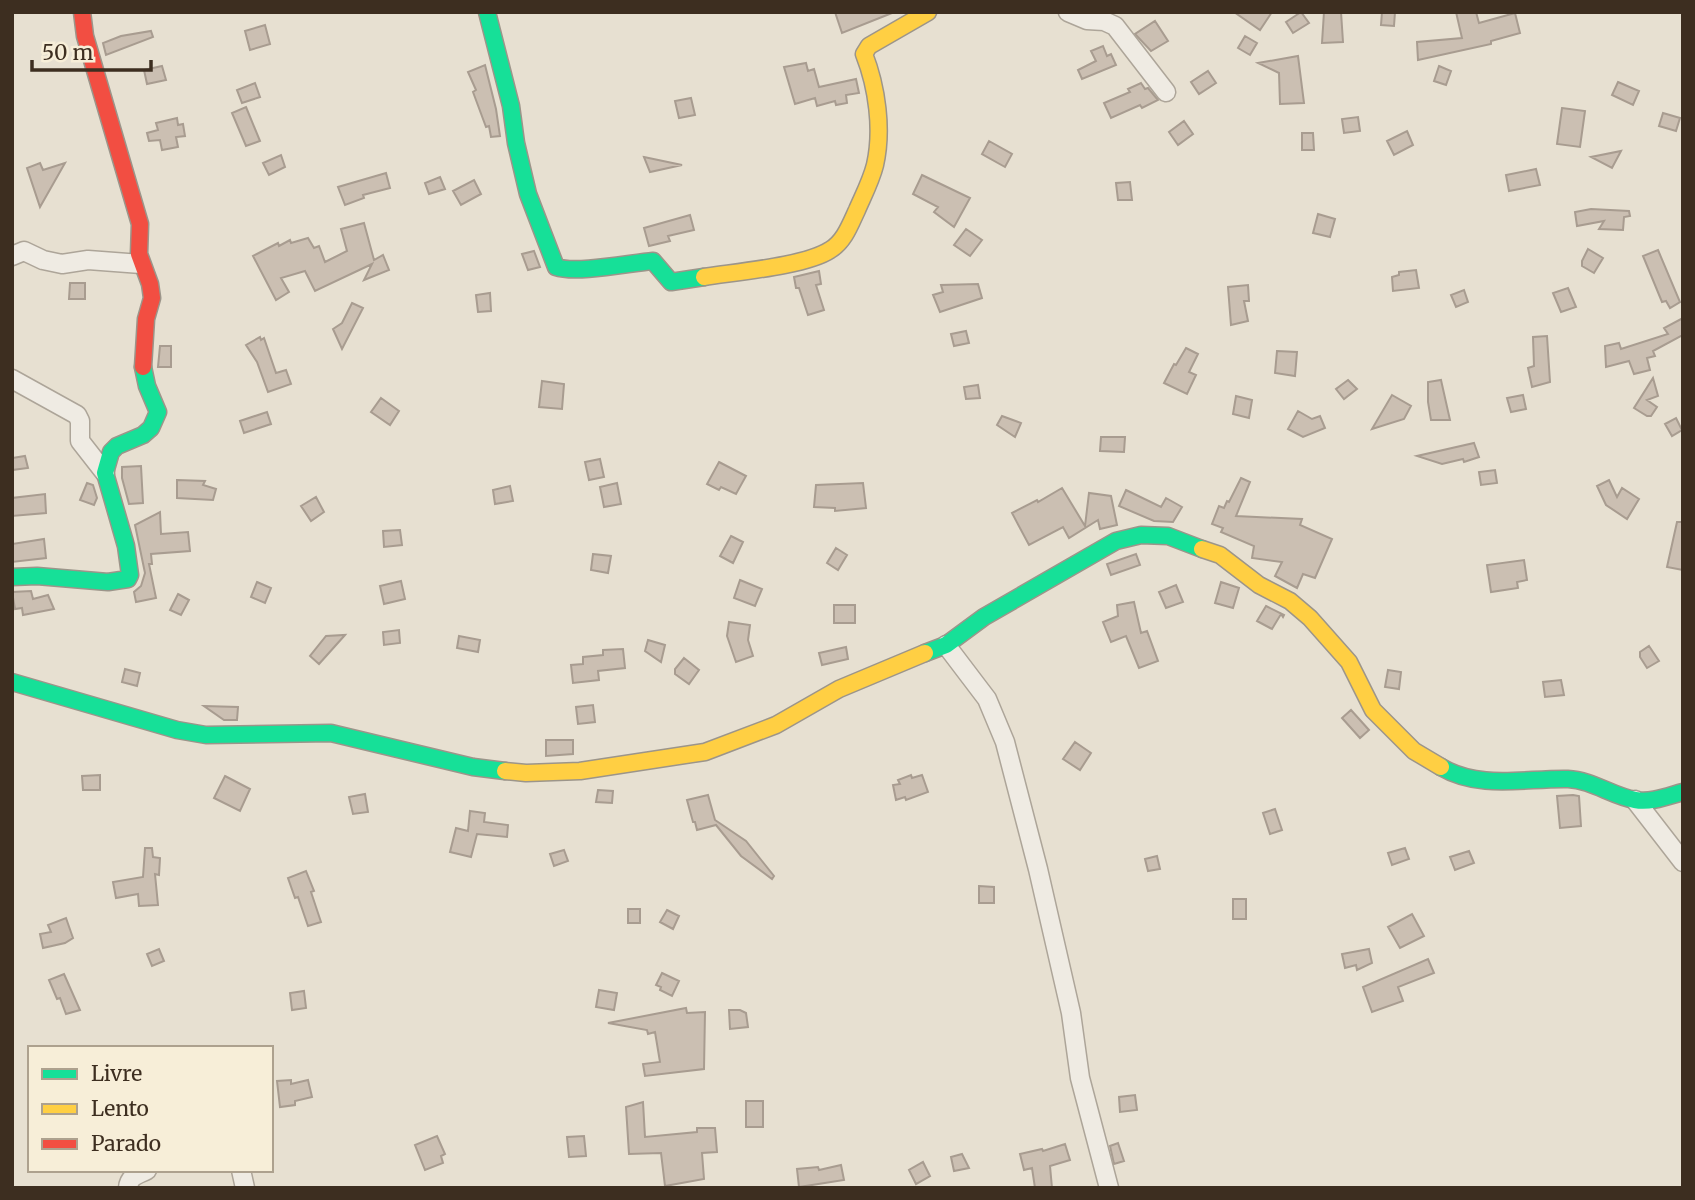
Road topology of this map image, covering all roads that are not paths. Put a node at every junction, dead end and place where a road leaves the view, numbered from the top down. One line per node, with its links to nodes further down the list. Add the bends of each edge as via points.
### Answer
1 (82, 12): 7 (street, via 140,224)
2 (487, 12): 3 (street, via 528,194 556,267 653,261 671,282 819,256 841,242 878,149 870,65 864,54 869,46)
3 (928, 12)
4 (1068, 12): 5 (street, via 1115,26)
5 (1166, 92)
6 (12, 256): 7 (street, via 24,251 62,264 88,260)
7 (141, 264): 9 (street, via 152,298 142,364 158,412 143,435 117,446)
8 (12, 379): 9 (street, via 78,415 80,441)
9 (105, 473): 10 (street, via 126,545 128,579)
10 (12, 577)
11 (946, 645): 12 (street, via 839,689 776,724 705,751 580,771 526,773 473,767 331,733 206,735); 14 (street, via 984,617 1116,541 1141,535 1168,536 1220,555 1259,585 1290,601 1349,662 1373,710 1414,751 1456,776 1509,783 1570,779); 18 (street, via 987,699 1005,742 1071,1013 1080,1078)
12 (12, 681)
13 (1683, 792): 14 (street)
14 (1635, 800): 15 (street)
15 (1683, 862)
16 (143, 1172): 17 (street, via 128,1181)
17 (128, 1188)
18 (1110, 1188)

